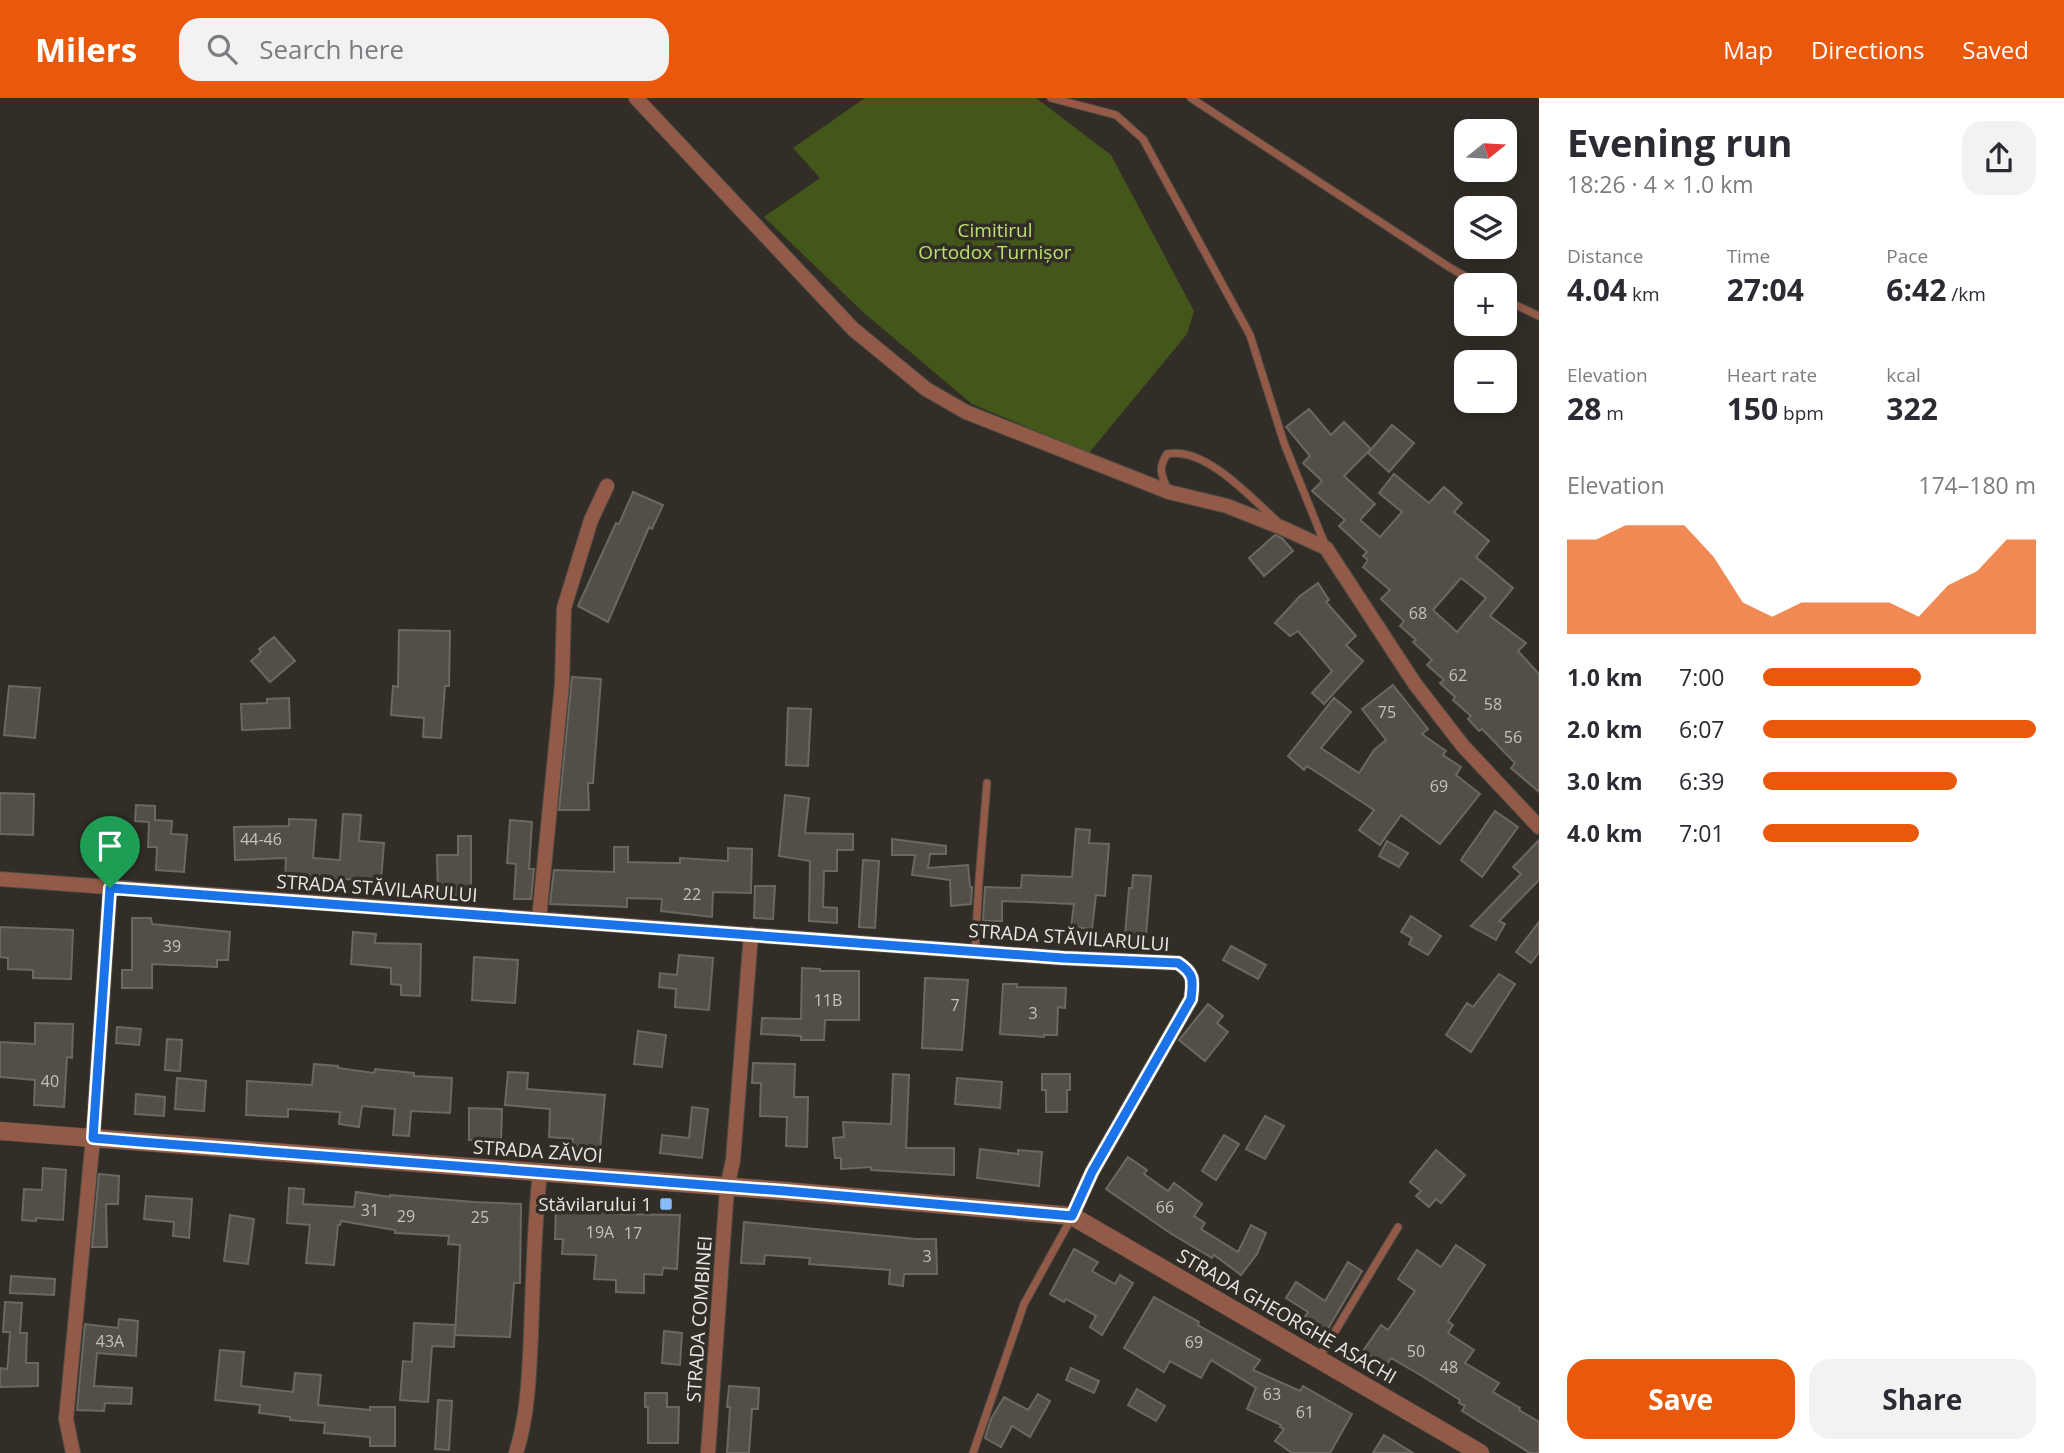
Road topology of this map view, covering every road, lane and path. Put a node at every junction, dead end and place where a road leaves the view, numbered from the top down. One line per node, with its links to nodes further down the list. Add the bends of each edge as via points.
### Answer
1 (636, 98): 8 (street, via 853,329 926,389 966,412)
2 (1051, 98): 10 (lane, via 1116,116 1143,139 1250,335 1284,443)
3 (1191, 98): 4 (lane)
4 (1459, 273)
5 (1517, 306): 6 (lane)
6 (1539, 316)
7 (607, 486): 15 (street, via 591,520 564,608 562,684)
8 (1169, 492): 9 (street, via 1227,506); 9 (lane, via 1160,464 1167,454 1180,451 1203,459)
9 (1285, 528): 10 (street)
10 (1326, 548): 12 (street, via 1431,705)
11 (987, 783): 17 (lane)
12 (1539, 827)
13 (0, 879): 14 (street, STRADA STĂVILARULUI)
14 (110, 888): 15 (street, STRADA STĂVILARULUI); 19 (street)
15 (539, 919): 16 (street, STRADA STĂVILARULUI)
16 (751, 933): 17 (street, STRADA STĂVILARULUI); 21 (street)
17 (975, 951): 22 (street, STRADA STĂVILARULUI, via 1178,963 1188,970 1193,982 1191,999 1092,1172)
18 (0, 1131): 19 (street, STRADA ZĂVOI)
19 (93, 1138): 20 (street, STRADA ZĂVOI); 25 (street, via 66,1419)
20 (540, 1172): 21 (street, STRADA ZĂVOI); 26 (street, via 528,1393)
21 (727, 1188): 22 (street, STRADA ZĂVOI); 27 (street, STRADA COMBINEI)
22 (1072, 1216): 24 (street, STRADA GHEORGHE ASACHI); 28 (lane, via 1024,1304)
23 (1398, 1227): 24 (lane)
24 (1319, 1359): 29 (street, STRADA GHEORGHE ASACHI)
25 (73, 1453)
26 (516, 1453)
27 (708, 1453)
28 (973, 1453)
29 (1480, 1453)

